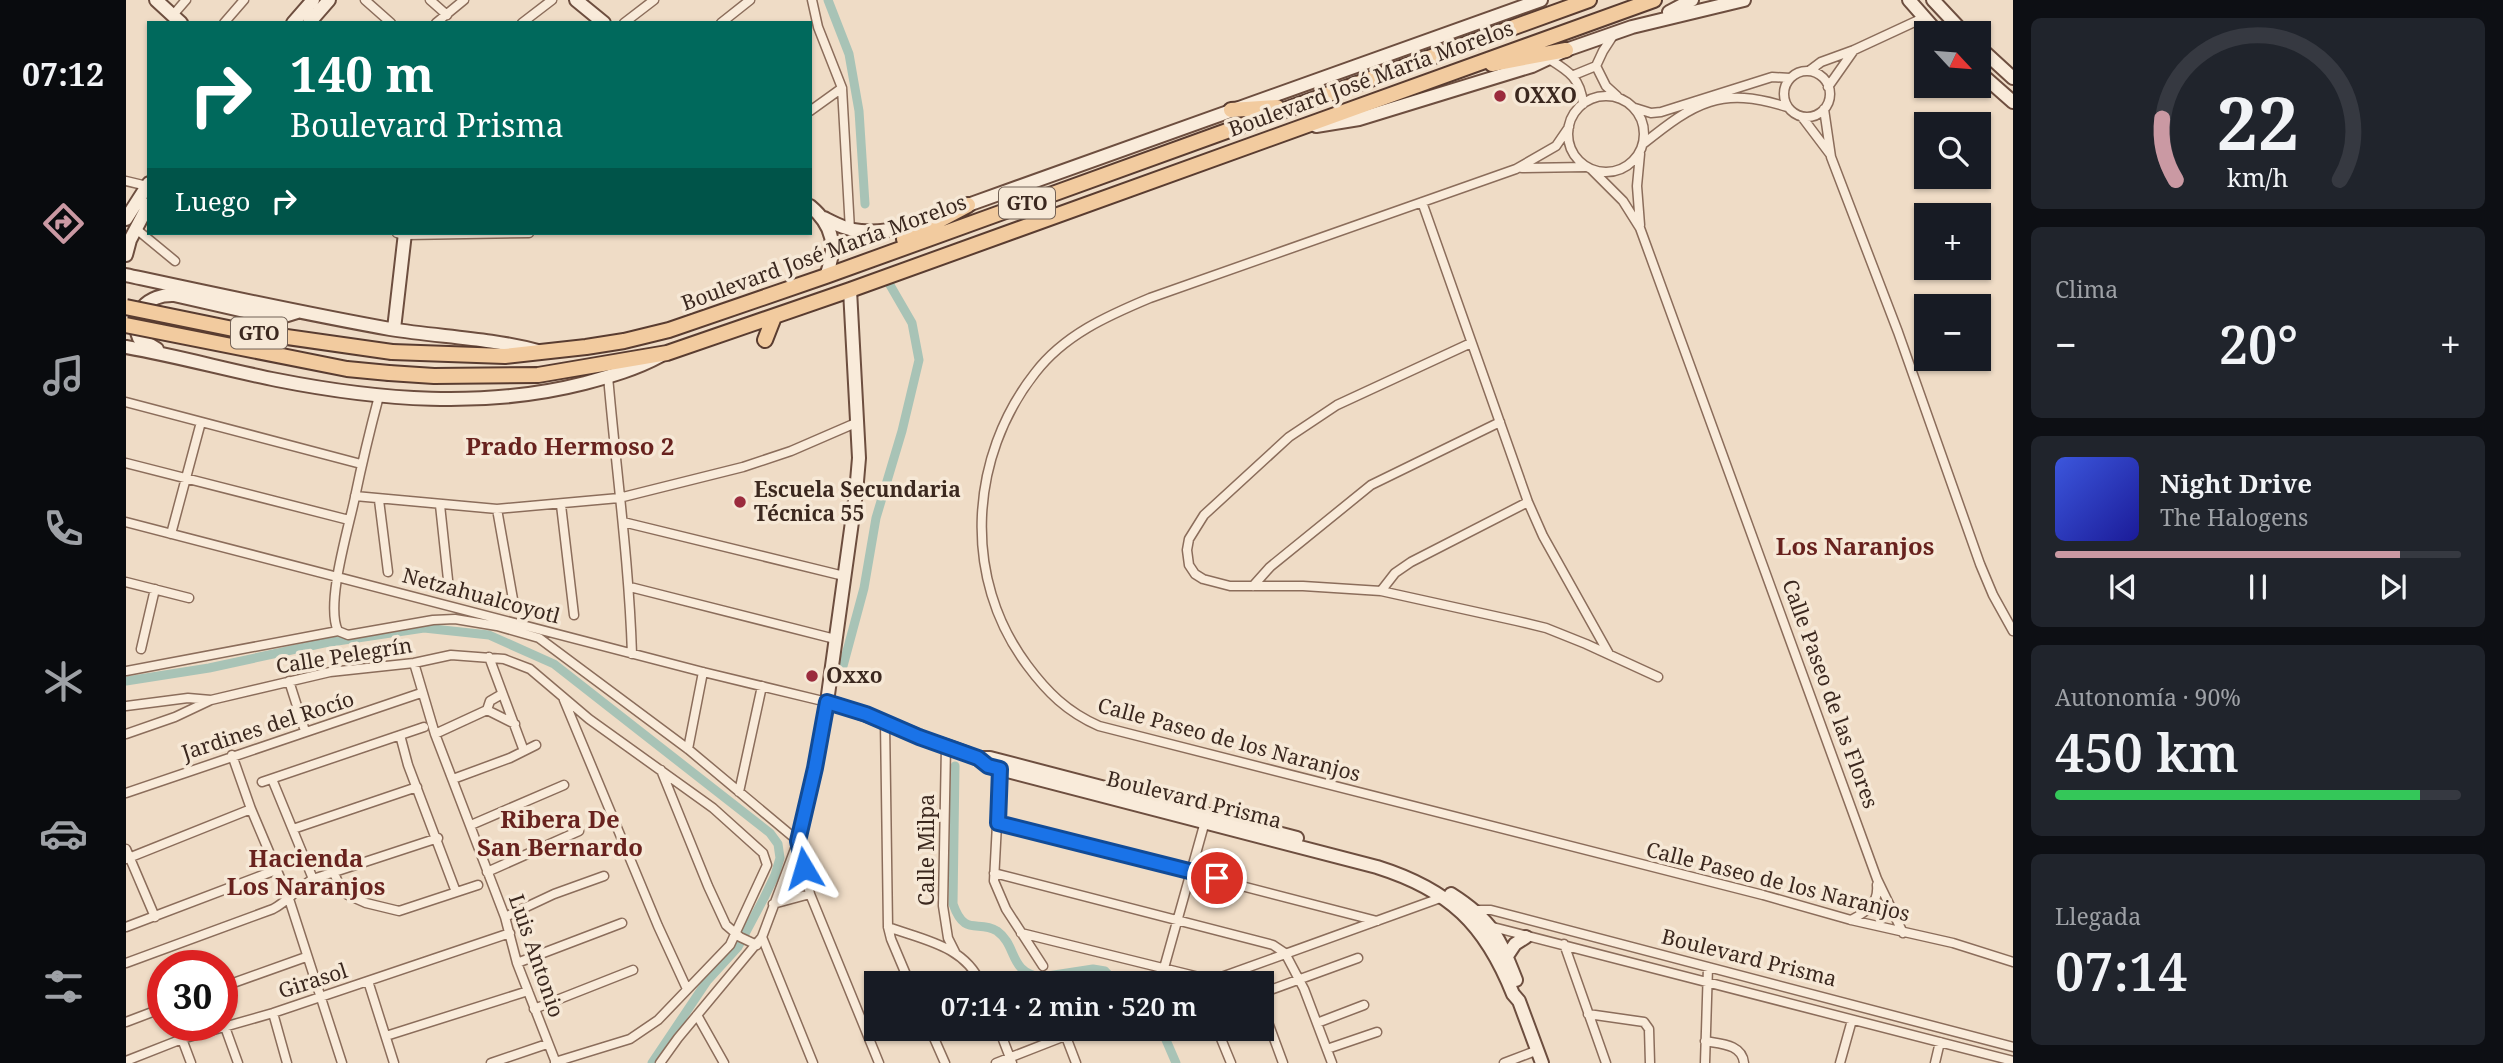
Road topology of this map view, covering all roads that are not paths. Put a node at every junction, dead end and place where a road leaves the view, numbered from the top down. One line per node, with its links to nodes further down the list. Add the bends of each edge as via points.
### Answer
1 (156, 0): 23 (street)
2 (186, 0): 23 (street)
3 (244, 0): 25 (street)
4 (313, 0): 26 (street)
5 (330, 0): 24 (street)
6 (365, 0): 27 (street)
7 (430, 0): 21 (street)
8 (464, 0): 21 (street)
9 (552, 0): 29 (street)
10 (576, 0): 30 (street)
11 (654, 0): 31 (street)
12 (750, 0): 32 (street)
13 (812, 0): 36 (street)
14 (1540, 0): 60 (street, Boulevard José María Morelos)
15 (1589, 0): 55 (main road, Boulevard José María Morelos / GTO)
16 (1654, 0): 43 (main road, Boulevard José María Morelos / GTO)
17 (1692, 0): 33 (street)
18 (1744, 0): 33 (street)
19 (1909, 0): 22 (street)
20 (1936, 3): 35 (street)
21 (447, 15): 28 (street)
22 (1923, 18): 34 (street); 40 (street)
23 (177, 19)
24 (316, 20)
25 (226, 21)
26 (295, 21)
27 (389, 21)
28 (439, 21)
29 (525, 21)
30 (602, 21)
31 (627, 21)
32 (724, 21)
33 (1653, 21): 38 (street)
34 (1926, 21)
35 (1953, 21)
36 (818, 27): 37 (street); 51 (street)
37 (812, 32)
38 (1615, 33): 39 (street); 44 (street)
39 (1566, 50): 41 (street); 43 (main road)
40 (1854, 50): 45 (street); 50 (street)
41 (1549, 59): 46 (street); 62 (street, via 1359,119)
42 (1992, 59): 48 (street)
43 (1466, 66): 62 (main road, Boulevard José María Morelos / GTO)
44 (1596, 66): 46 (street); 52 (street, via 1605,86)
45 (1809, 71): 47 (street); 50 (street)
46 (1574, 75): 54 (street)
47 (1790, 78): 56 (street, via 1772,77 1661,112); 57 (street, via 1785,87)
48 (2013, 78)
49 (1992, 83): 53 (street)
50 (1828, 86): 58 (street)
51 (842, 88): 59 (street); 78 (street)
52 (1619, 98): 54 (street, via 1594,98); 56 (street)
53 (2013, 102)
54 (1583, 104): 63 (street)
55 (1296, 105): 60 (main road); 82 (main road, Boulevard José María Morelos / GTO)
56 (1634, 107): 64 (street, via 1644,128)
57 (1787, 107): 61 (street); 64 (street, via 1748,96 1711,101 1684,112)
58 (1824, 109): 61 (street); 65 (street)
59 (812, 110)
60 (1231, 110): 72 (street, Boulevard José María Morelos)
61 (1802, 117): 65 (street)
62 (1303, 127): 85 (main road, Boulevard José María Morelos / GTO)
63 (1569, 127): 66 (street, via 1573,154); 67 (street, Calle Paseo de los Naranjos, via 1556,146)
64 (1642, 148): 66 (street, via 1619,170); 77 (street, Calle Paseo de las Flores, via 1637,187)
65 (1831, 156): 130 (street, via 1980,564)
66 (1589, 168): 67 (street, Calle Paseo de los Naranjos); 77 (street, Calle Paseo de las Flores, via 1623,201)
67 (1516, 169): 71 (street, Calle Paseo de los Naranjos)
68 (126, 181): 69 (street)
69 (147, 184)
70 (147, 186): 76 (street)
71 (1422, 202): 92 (street); 196 (street, Calle Paseo de los Naranjos, via 1108,316 1079,332 1035,372 1018,396 990,460 981,525 990,593 1020,656 1061,705 1099,726)
72 (968, 205): 78 (street, Boulevard José María Morelos, via 896,228); 82 (main road)
73 (147, 206): 76 (street)
74 (812, 208): 75 (street, Boulevard José María Morelos)
75 (824, 218): 78 (street, Boulevard José María Morelos); 84 (street, via 833,257)
76 (131, 224): 80 (street); 81 (street)
77 (1640, 228): 186 (street, Calle Paseo de las Flores)
78 (850, 230)
79 (402, 235): 90 (street)
80 (126, 255)
81 (175, 261)
82 (857, 264): 84 (main road, Boulevard José María Morelos / GTO)
83 (126, 275): 87 (street)
84 (826, 276): 94 (main road, Boulevard José María Morelos / GTO, via 649,335)
85 (850, 290): 88 (main road, Boulevard José María Morelos / GTO); 101 (street)
86 (126, 306): 94 (main road, Boulevard José María Morelos / GTO, bridge, via 239,330 392,352 505,356)
87 (297, 312): 90 (street); 96 (street, via 271,317 174,295 158,296 138,313 136,330 142,341)
88 (774, 317): 91 (main road); 95 (main road, Boulevard José María Morelos / GTO)
89 (126, 325): 95 (main road, GTO, bridge, via 346,369 434,376 538,375)
90 (394, 329): 94 (street, via 478,338)
91 (765, 340)
92 (1471, 343): 102 (street); 121 (street, via 1313,419 1204,516 1189,539 1189,565 1203,579)
93 (126, 347): 96 (street)
94 (539, 351)
95 (667, 353): 97 (street)
96 (169, 354): 98 (street, via 278,380)
97 (608, 376): 98 (street, via 558,390 499,398); 107 (street)
98 (379, 396): 104 (street)
99 (126, 402): 100 (street)
100 (201, 422): 104 (street); 105 (street)
101 (858, 422): 107 (street, via 743,467); 119 (street, via 856,493)
102 (1500, 422): 109 (street); 121 (street, via 1371,485)
103 (126, 463): 105 (street)
104 (361, 464): 106 (street)
105 (187, 478): 113 (street); 116 (street)
106 (355, 496): 108 (street); 113 (street)
107 (618, 498): 111 (street); 115 (street)
108 (379, 500): 110 (street); 117 (street)
109 (1528, 502): 125 (street, via 1411,562); 134 (street)
110 (440, 505): 112 (street); 124 (street)
111 (561, 505): 112 (street); 128 (street)
112 (496, 509): 127 (street)
113 (349, 520): 118 (street)
114 (126, 522): 116 (street, Netzahualcoyotl)
115 (623, 522): 119 (street); 122 (street)
116 (171, 534): 118 (street, Netzahualcoyotl)
117 (388, 572)
118 (337, 575): 129 (street); 133 (street, Netzahualcoyotl)
119 (844, 576): 131 (street)
120 (126, 582): 123 (street)
121 (1253, 586): 125 (street)
122 (630, 587): 131 (street); 133 (street)
123 (155, 589): 126 (street); 132 (street)
124 (449, 589)
125 (1381, 591): 134 (street, via 1546,628)
126 (189, 598)
127 (514, 605)
128 (574, 615)
129 (338, 631): 137 (street); 158 (street, via 348,635 455,619 526,633 565,655)
130 (2013, 631)
131 (835, 639): 146 (street)
132 (141, 649)
133 (632, 654): 138 (street, Netzahualcoyotl)
134 (1609, 655): 139 (street)
135 (489, 657): 136 (street, Calle Pelegrín, via 452,655); 143 (street); 144 (street, Calle Pelegrín, via 530,669)
136 (414, 663): 140 (street, Calle Pelegrín); 142 (street, Luis Antonio)
137 (126, 671)
138 (703, 672): 141 (street, Netzahualcoyotl); 158 (street)
139 (1658, 677)
140 (289, 681): 145 (street, Calle Pelegrín); 152 (street)
141 (762, 686): 146 (street, Netzahualcoyotl); 168 (street)
142 (421, 692): 152 (street, Jardines del Rocío); 154 (street, Luis Antonio)
143 (502, 694): 148 (street, via 490,701); 150 (street)
144 (563, 698): 162 (street, Calle Pelegrín); 232 (street)
145 (211, 700): 147 (street, via 188,698); 153 (street, Calle Pelegrín)
146 (827, 702): 149 (street, Boulevard Prisma); 177 (street)
147 (126, 706)
148 (486, 710): 150 (street); 154 (street)
149 (885, 722): 157 (street, Boulevard Prisma); 203 (street)
150 (515, 724): 159 (street)
151 (424, 727): 155 (street)
152 (305, 731): 160 (street, Jardines del Rocío)
153 (126, 734)
154 (435, 734): 164 (street, Luis Antonio)
155 (400, 736): 163 (street); 167 (street)
156 (536, 745): 159 (street)
157 (946, 747): 161 (street, Boulevard Prisma); 212 (street, Calle Milpa, via 943,906 947,938)
158 (688, 750): 168 (street)
159 (524, 751): 164 (street)
160 (232, 755): 169 (street, Jardines del Rocío); 170 (street)
161 (1001, 765): 171 (street, Boulevard Prisma); 172 (street)
162 (661, 770): 207 (street, via 718,909); 207 (street, Calle Pelegrín, via 713,808 766,859 765,873)
163 (272, 779): 165 (street); 174 (street)
164 (453, 779): 173 (street, Luis Antonio)
165 (262, 782)
166 (564, 785): 173 (street)
167 (417, 787): 174 (street); 176 (street)
168 (739, 792): 177 (street)
169 (126, 793)
170 (251, 809): 178 (street); 179 (street)
171 (1206, 819): 181 (street); 190 (street, Boulevard Prisma, via 1377,867); 193 (street, Boulevard Prisma, via 1404,868 1449,893)
172 (998, 823): 181 (street); 183 (street)
173 (471, 825): 180 (street, Luis Antonio)
174 (293, 829): 185 (street)
175 (579, 831): 180 (street)
176 (438, 838): 182 (street); 188 (street)
177 (798, 841): 189 (street); 192 (street)
178 (127, 855): 194 (street)
179 (276, 870): 191 (street); 194 (street)
180 (487, 872): 195 (street, Luis Antonio)
181 (1192, 872): 197 (street); 198 (street)
182 (334, 873): 185 (street); 188 (street, via 348,895 393,910)
183 (994, 873): 197 (street); 205 (street, via 1000,897)
184 (604, 876): 195 (street)
185 (313, 879): 191 (street)
186 (1877, 879): 196 (street, via 1872,906); 206 (street, Calle Paseo de las Flores)
187 (478, 885): 188 (street)
188 (456, 892)
189 (810, 894): 192 (street); 278 (street)
190 (1443, 897): 193 (street, Boulevard Prisma); 198 (street)
191 (289, 899): 215 (street); 218 (street)
192 (773, 904): 208 (street)
193 (1469, 912): 200 (street); 201 (street); 221 (street, Boulevard Prisma, via 1491,911)
194 (155, 917): 202 (street)
195 (505, 917): 204 (street, Luis Antonio)
196 (1851, 920): 206 (street, Calle Paseo de los Naranjos)
197 (1179, 921): 213 (street, via 1273,945); 222 (street)
198 (1377, 921): 213 (street)
199 (622, 923): 219 (street)
200 (1475, 926): 201 (street, Boulevard Prisma); 236 (street, via 1490,944)
201 (1491, 926): 209 (street, Boulevard Prisma); 214 (street)
202 (126, 927)
203 (888, 927): 212 (street); 224 (street)
204 (510, 933): 219 (street, Luis Antonio); 229 (street, Girasol)
205 (1021, 933): 220 (street); 222 (street)
206 (1903, 933): 217 (street, Calle Paseo de los Naranjos)
207 (736, 934): 211 (street); 232 (street)
208 (762, 937): 211 (street); 277 (street)
209 (1526, 937): 210 (street, Boulevard Prisma); 214 (street)
210 (1564, 944): 231 (street, Boulevard Prisma); 241 (street)
211 (757, 945): 242 (street)
212 (955, 952): 225 (street)
213 (1285, 953): 227 (street); 230 (street)
214 (1507, 956): 236 (street)
215 (306, 957): 228 (street); 235 (street)
216 (1358, 958): 230 (street)
217 (2013, 962)
218 (126, 963)
219 (517, 963): 234 (street, Luis Antonio)
220 (1043, 966)
221 (1708, 967): 231 (street); 261 (street, Boulevard Prisma)
222 (1164, 968): 226 (street)
223 (633, 971): 238 (street)
224 (905, 971)
225 (975, 971)
226 (1173, 971)
227 (1236, 971)
228 (238, 980)
229 (368, 981): 235 (street, Girasol); 248 (street)
230 (1299, 981): 233 (street); 246 (street)
231 (1707, 982): 243 (street, Boulevard Prisma); 258 (street)
232 (687, 989): 267 (street, via 639,1035)
233 (1274, 989)
234 (528, 991): 238 (street, Luis Antonio); 248 (street)
235 (320, 997): 239 (street, Girasol); 272 (street)
236 (1519, 1001): 263 (street)
237 (1364, 1005): 246 (street)
238 (534, 1009): 260 (street, Luis Antonio)
239 (273, 1013): 245 (street, Girasol); 271 (street)
240 (147, 1014): 244 (street)
241 (1588, 1014): 286 (street); 287 (street, via 1644,1022 1649,1029)
242 (696, 1015): 275 (street); 276 (street)
243 (1852, 1020): 259 (street, Boulevard Prisma); 290 (street)
244 (126, 1022)
245 (238, 1023)
246 (1317, 1023): 262 (street)
247 (1377, 1032): 262 (street)
248 (386, 1036): 273 (street)
249 (1274, 1039): 283 (street)
250 (180, 1041): 264 (street, Girasol)
251 (182, 1041): 269 (street)
252 (230, 1041): 270 (street)
253 (935, 1041): 279 (street)
254 (1004, 1041): 265 (street)
255 (1047, 1041): 265 (street)
256 (1067, 1041): 281 (street)
257 (1222, 1041): 282 (street)
258 (1705, 1041): 288 (street); 289 (street, via 1739,1050)
259 (1940, 1042): 268 (street, Boulevard Prisma); 291 (street)
260 (547, 1044): 267 (street, Luis Antonio); 274 (street)
261 (2013, 1047)
262 (1327, 1049): 284 (street)
263 (1540, 1057): 285 (street)
264 (139, 1059): 266 (street, Girasol)
265 (1011, 1060): 280 (street)
266 (126, 1061)
267 (555, 1062)
268 (2013, 1062)
269 (191, 1063)
270 (238, 1063)
271 (288, 1063)
272 (342, 1063)
273 (394, 1063)
274 (491, 1063)
275 (660, 1063)
276 (724, 1063)
277 (813, 1063)
278 (879, 1063)
279 (945, 1063)
280 (996, 1063)
281 (1076, 1063)
282 (1231, 1063)
283 (1283, 1063)
284 (1332, 1063)
285 (1504, 1063)
286 (1605, 1063)
287 (1650, 1063)
288 (1705, 1063)
289 (1744, 1063)
290 (1840, 1063)
291 (1935, 1063)

